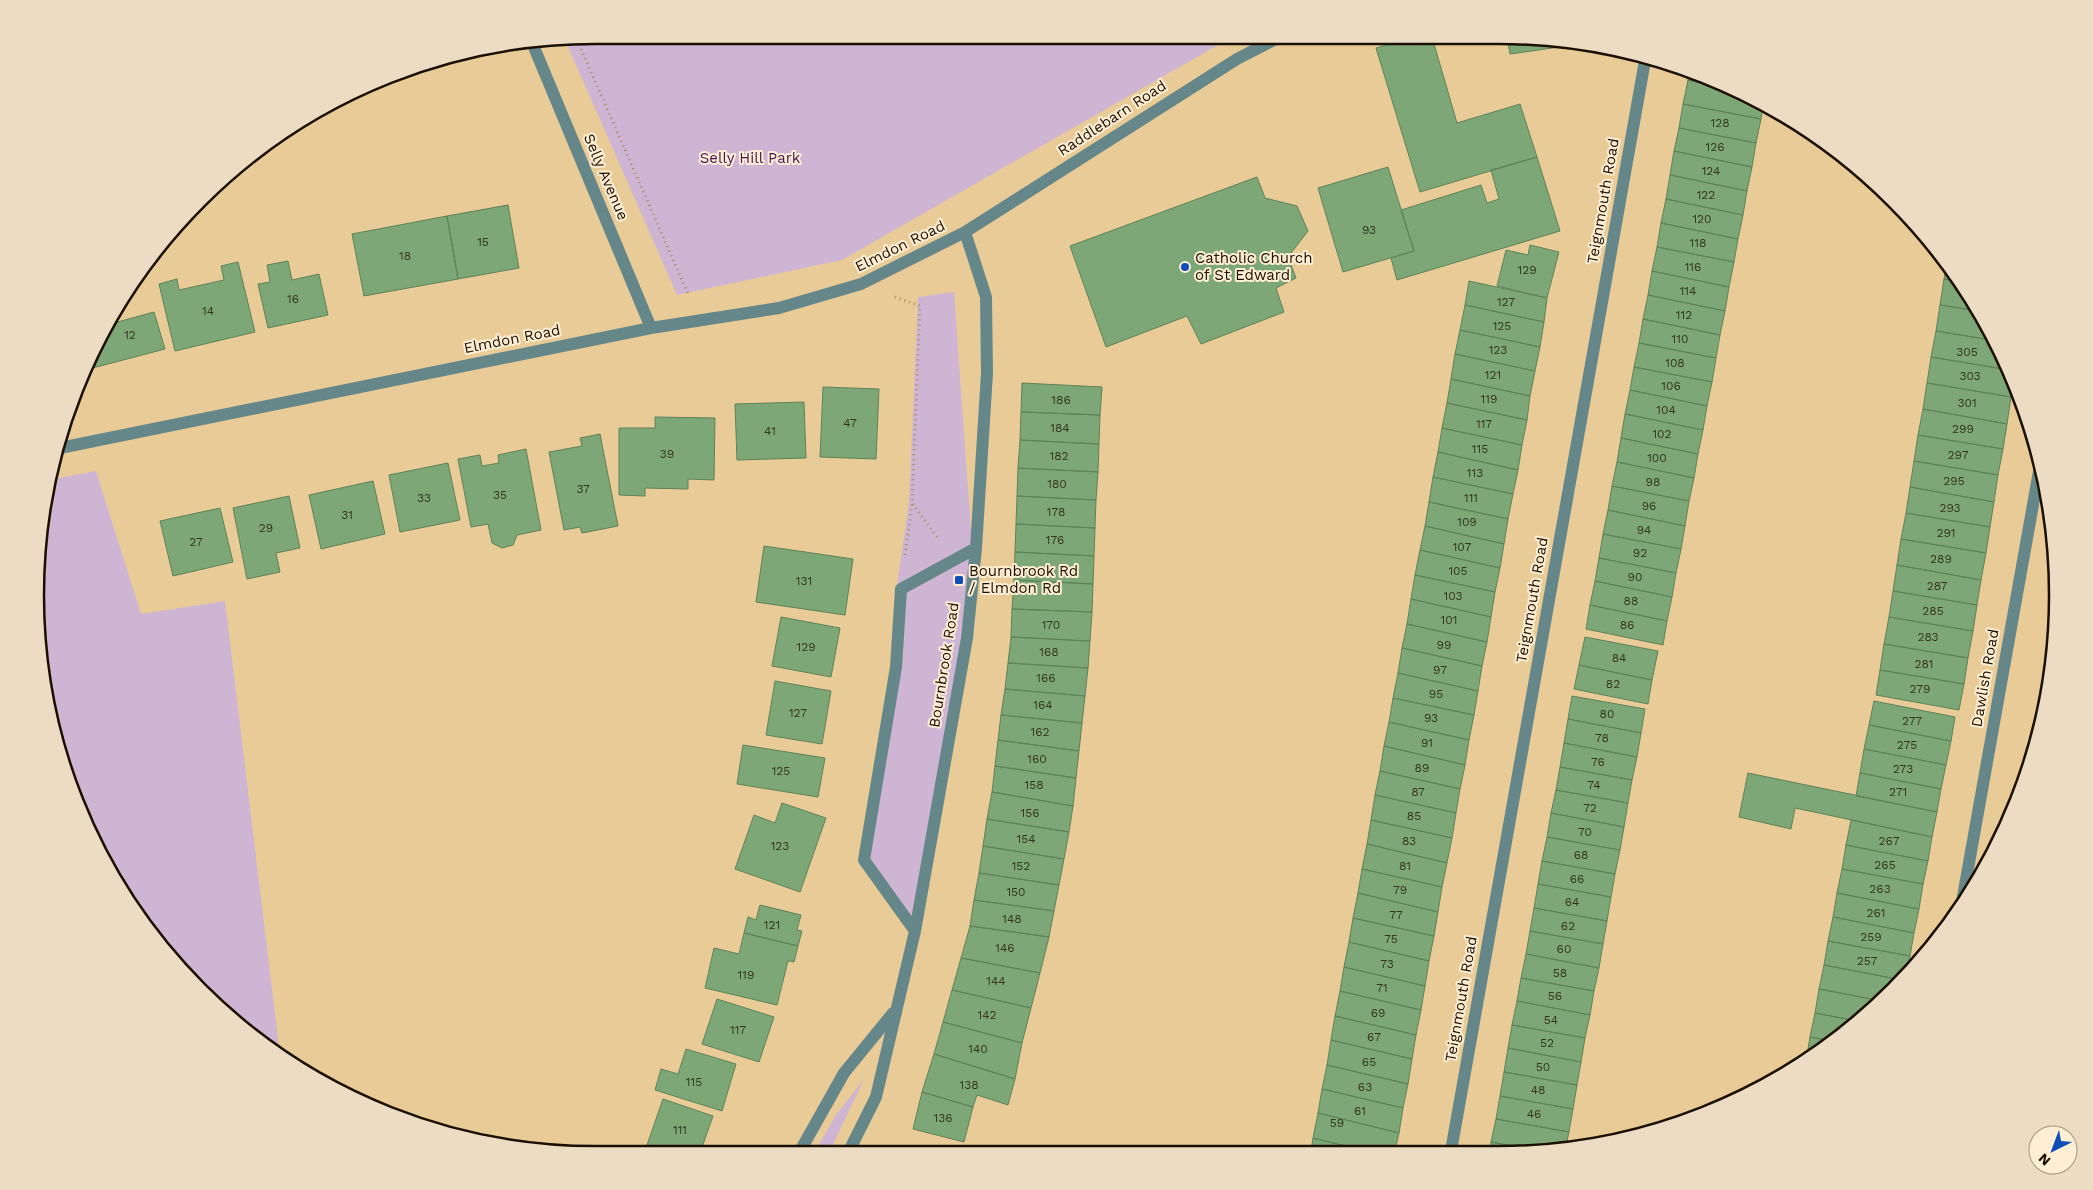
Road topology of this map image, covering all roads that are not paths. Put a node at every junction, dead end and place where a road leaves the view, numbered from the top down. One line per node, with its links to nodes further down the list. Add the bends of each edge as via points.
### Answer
1 (1266, 44): 4 (street, Raddlebarn Road, via 1237,58)
2 (534, 47): 5 (street, Selly Avenue)
3 (1644, 64): 14 (street, Teignmouth Road)
4 (965, 232): 5 (street, Elmdon Road, via 861,284 779,308); 8 (street, Bournbrook Road, via 986,297 987,373)
5 (651, 328): 6 (street, Elmdon Road)
6 (65, 447)
7 (2037, 478): 9 (street, Dawlish Road)
8 (976, 548): 10 (street, Bournbrook Road, via 967,638); 10 (street, via 901,589 896,666 864,860)
9 (1965, 887)
10 (915, 931): 11 (street, Bournbrook Road)
11 (894, 1011): 12 (street, Bournbrook Road, via 844,1073); 13 (street, Bournbrook Road, via 876,1097)
12 (803, 1146)
13 (852, 1146)
14 (1452, 1146)

